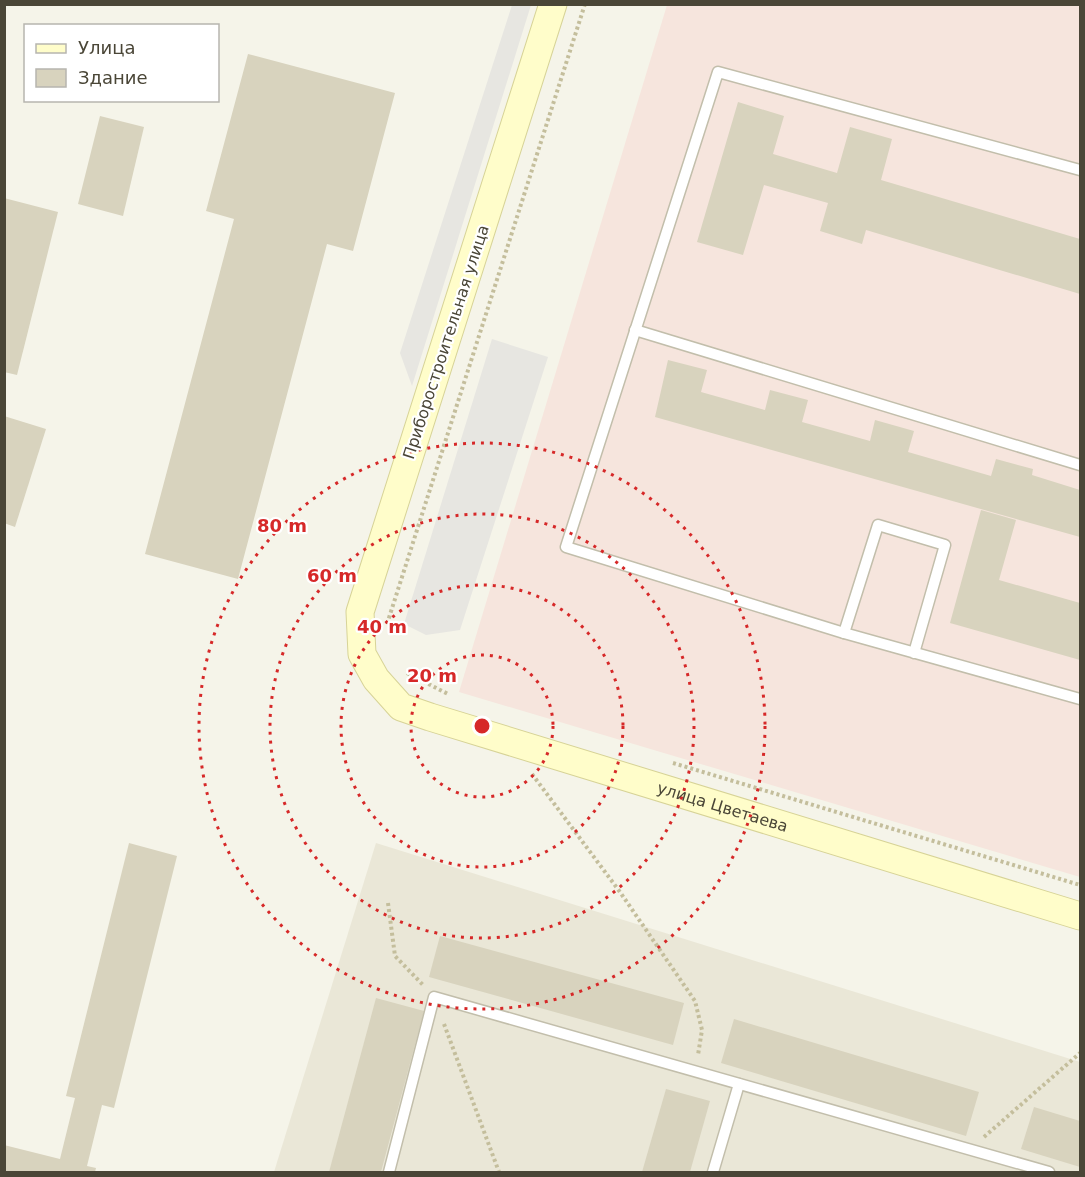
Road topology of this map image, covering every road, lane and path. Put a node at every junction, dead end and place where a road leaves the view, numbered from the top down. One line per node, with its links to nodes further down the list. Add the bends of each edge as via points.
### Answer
1 (553, 4): 7 (main road, Приборостроительная улица, via 360,612 362,654)
2 (1080, 170): 3 (lane, via 718,72)
3 (635, 330): 4 (lane); 5 (lane, via 566,547)
4 (1080, 465)
5 (844, 633): 6 (lane); 6 (lane, via 878,525 945,544)
6 (914, 653): 8 (lane)
7 (376, 678): 10 (main road, улица Цветаева, via 401,707 430,717)
8 (1080, 699)
9 (528, 768): 12 (path, via 695,1001 702,1030)
10 (1080, 916)
11 (1080, 1053): 14 (path)
12 (695, 1071): 13 (lane); 16 (lane, via 434,997)
13 (739, 1084): 14 (lane); 17 (lane)
14 (970, 1150): 15 (lane)
15 (1032, 1170): 18 (lane)
16 (389, 1173)
17 (712, 1173)
18 (1049, 1173)

